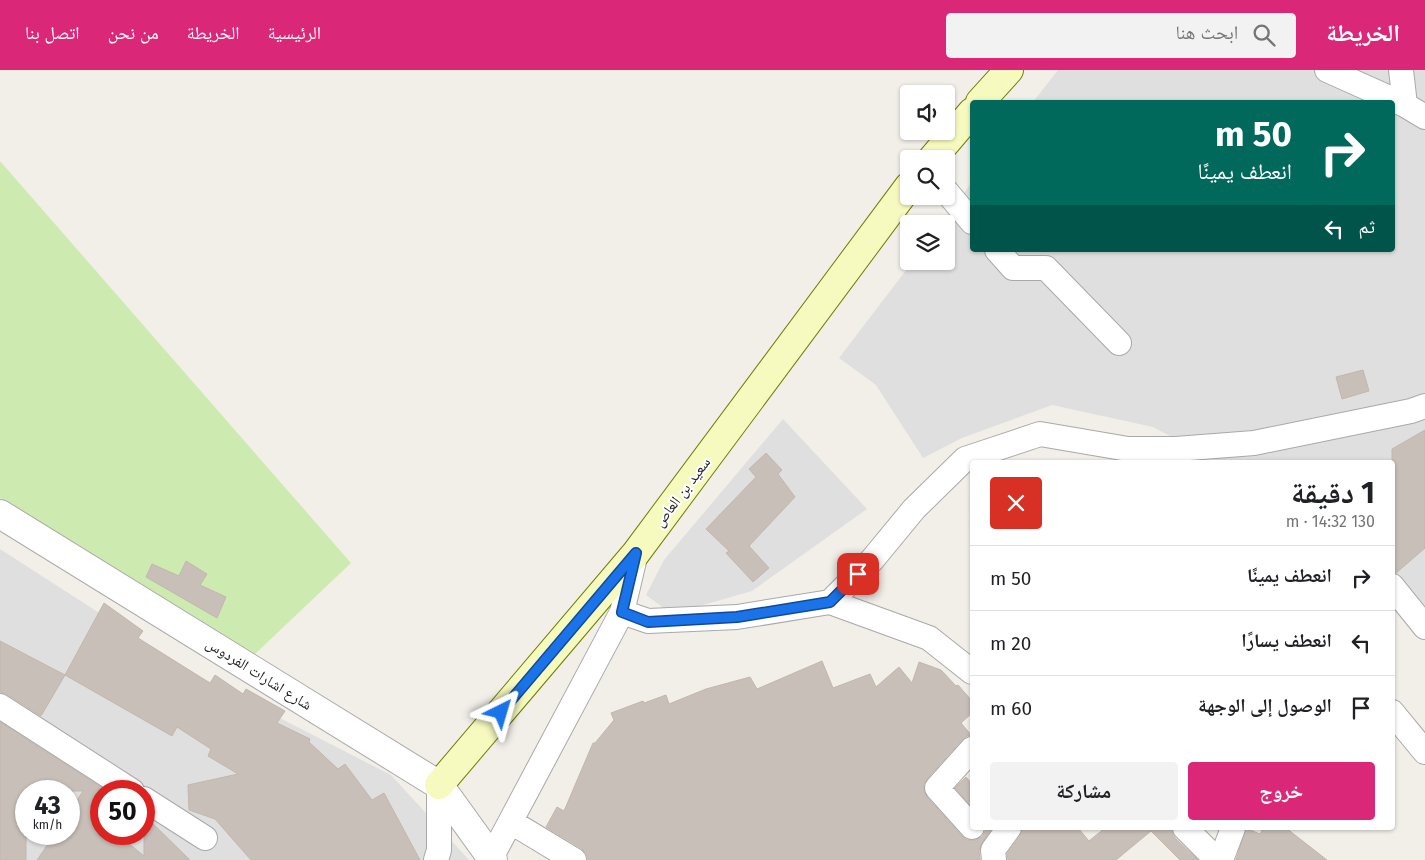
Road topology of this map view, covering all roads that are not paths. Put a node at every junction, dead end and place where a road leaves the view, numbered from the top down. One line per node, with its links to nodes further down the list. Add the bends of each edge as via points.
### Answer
1 (1009, 70): 4 (main road)
2 (1327, 70): 5 (street)
3 (1401, 70): 7 (street)
4 (982, 100)
5 (1393, 100)
6 (1395, 101): 7 (street)
7 (1405, 105): 9 (street)
8 (970, 114): 10 (main road)
9 (1425, 117)
10 (940, 150)
11 (900, 198): 20 (main road, سعيد بن العاص)
12 (955, 202): 13 (street)
13 (970, 220)
14 (999, 252): 15 (street, via 1012,268 1046,268)
15 (1119, 343)
16 (1425, 406): 17 (street)
17 (1178, 458): 18 (street); 22 (street, via 1040,434 965,459)
18 (1193, 460)
19 (2, 520): 31 (street, شارع اشارات الفردوس)
20 (636, 553): 23 (street); 31 (main road, سعيد بن العاص)
21 (1395, 590): 24 (street)
22 (830, 602): 23 (street, via 737,617 648,622); 25 (street, via 929,638)
23 (622, 612): 33 (street)
24 (1425, 627)
25 (970, 670)
26 (0, 706): 30 (street)
27 (1395, 716): 29 (street)
28 (970, 752): 34 (street, via 936,788)
29 (1425, 752)
30 (115, 780)
31 (439, 785): 41 (street, شارع اشارات الفردوس); 42 (street, via 440,850)
32 (155, 806): 39 (street)
33 (511, 822): 41 (street); 43 (street)
34 (970, 824)
35 (975, 830): 40 (street)
36 (1008, 830): 40 (street)
37 (1187, 830): 44 (street)
38 (1232, 830): 45 (street)
39 (205, 838)
40 (994, 855)
41 (492, 859)
42 (436, 860)
43 (574, 860)
44 (1217, 860)
45 (1221, 860)

